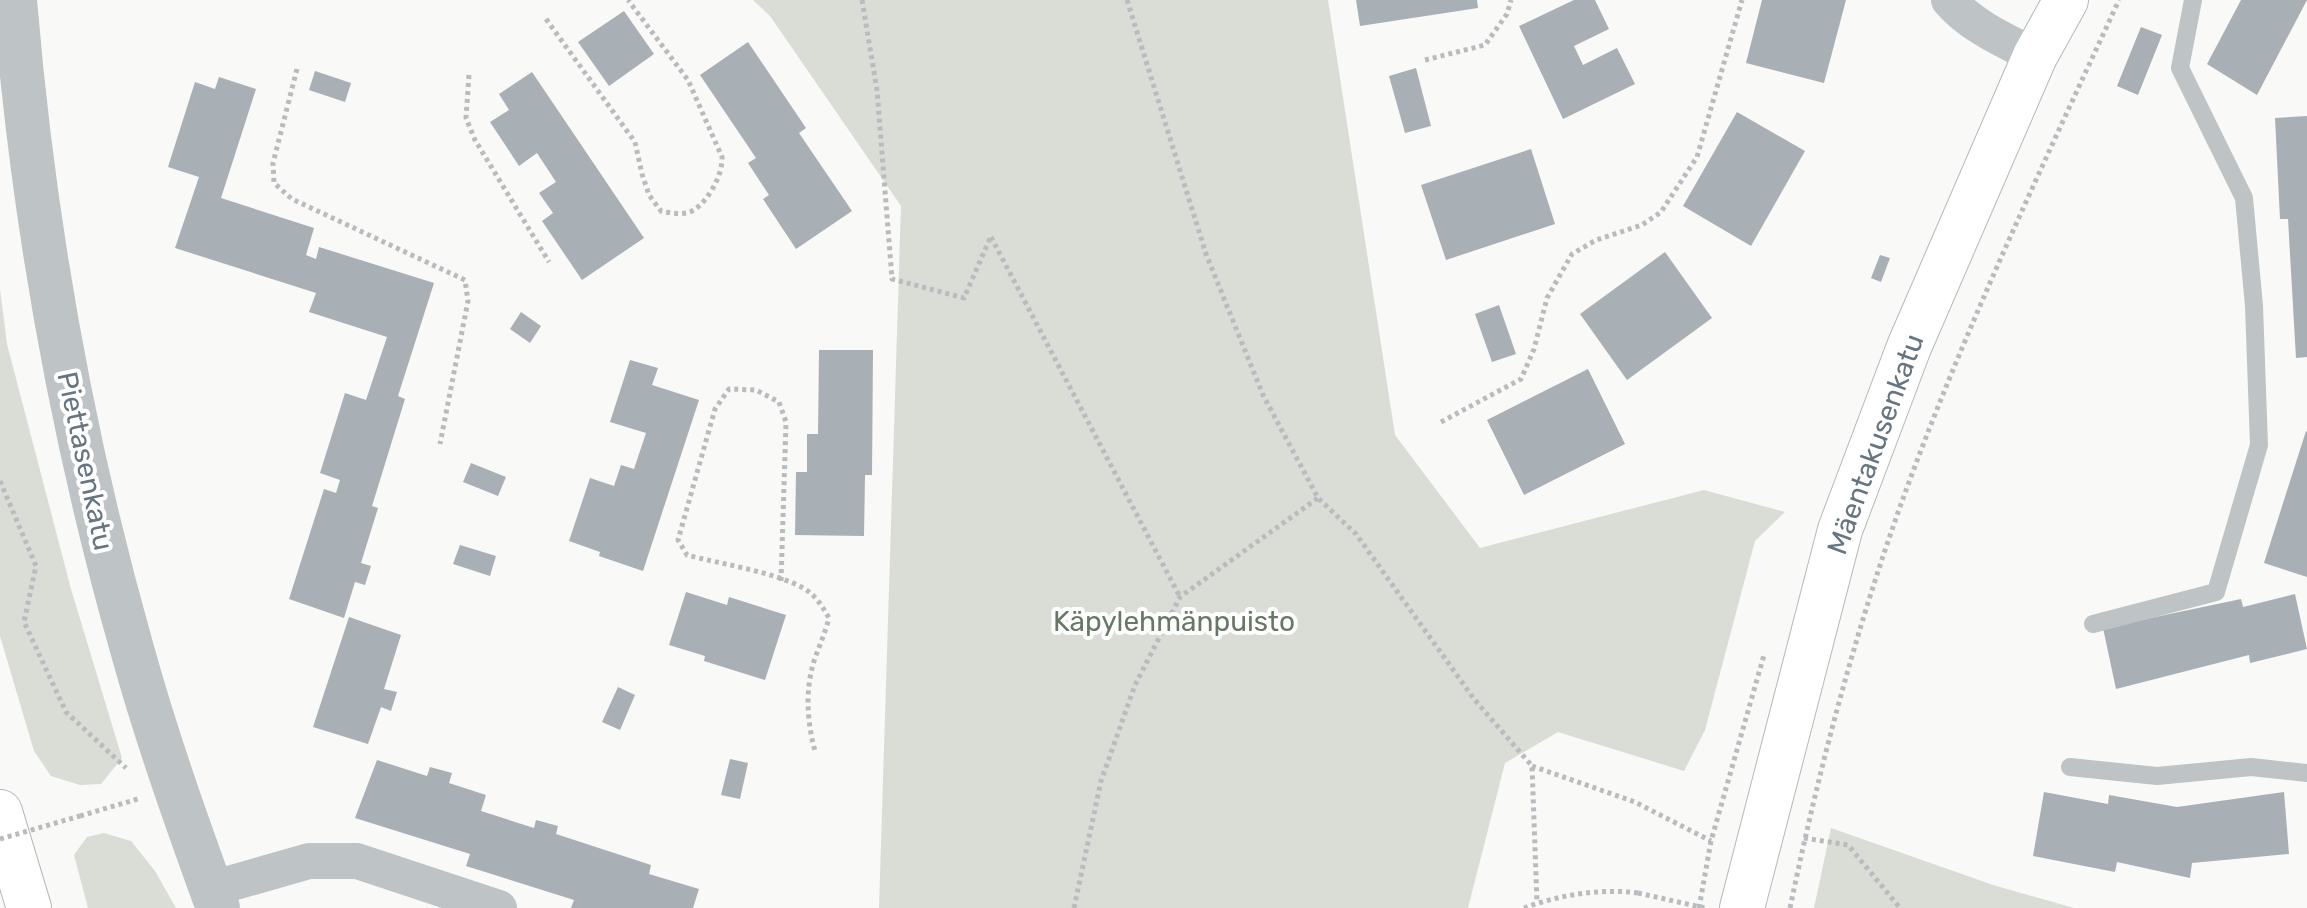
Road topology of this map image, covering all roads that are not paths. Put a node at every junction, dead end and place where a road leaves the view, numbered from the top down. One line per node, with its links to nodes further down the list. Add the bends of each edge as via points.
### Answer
1 (15, 0): 10 (street, Piettasenkatu, via 22,86 79,441 132,652)
2 (1949, 0): 5 (street, via 1985,29)
3 (2066, 0): 5 (main road, Mäentakusenkatu)
4 (2193, 0): 6 (lane, via 2180,68 2244,198 2259,445 2216,592)
5 (2035, 56): 13 (main road, Mäentakusenkatu, via 1909,347 1840,530)
6 (2093, 624)
7 (2070, 767): 8 (lane, via 2157,776 2251,767)
8 (2307, 773)
9 (0, 812): 11 (main road)
10 (214, 898): 12 (street, via 309,861 357,861)
11 (29, 908)
12 (499, 908)
13 (1742, 908)

